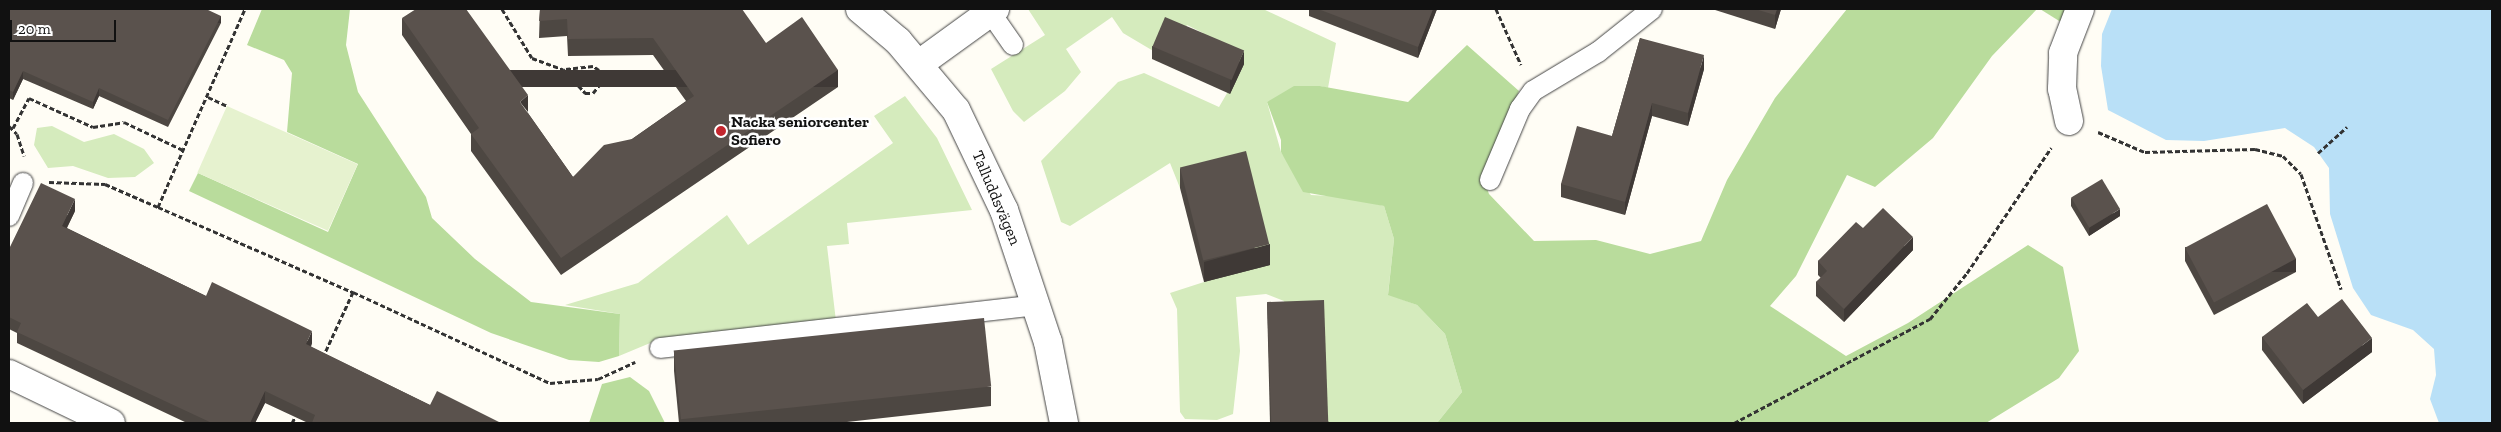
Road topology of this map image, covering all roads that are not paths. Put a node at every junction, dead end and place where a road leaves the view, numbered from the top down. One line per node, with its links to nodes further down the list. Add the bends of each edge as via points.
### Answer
1 (860, 9): 6 (street, Talluddsvägen)
2 (1652, 9): 8 (lane, via 1598,52 1533,91 1520,109)
3 (2080, 9): 7 (street, via 2063,54 2062,89)
4 (992, 10): 5 (lane); 6 (street)
5 (1014, 45)
6 (919, 64): 11 (street, Talluddsvägen, via 940,86 968,132 1004,210)
7 (2069, 121)
8 (1490, 180)
9 (23, 183): 10 (lane)
10 (9, 216)
11 (1036, 305): 12 (lane); 15 (street, Talluddsvägen, via 1060,385)
12 (660, 348)
13 (9, 374): 14 (street)
14 (111, 423)
15 (1064, 423)

